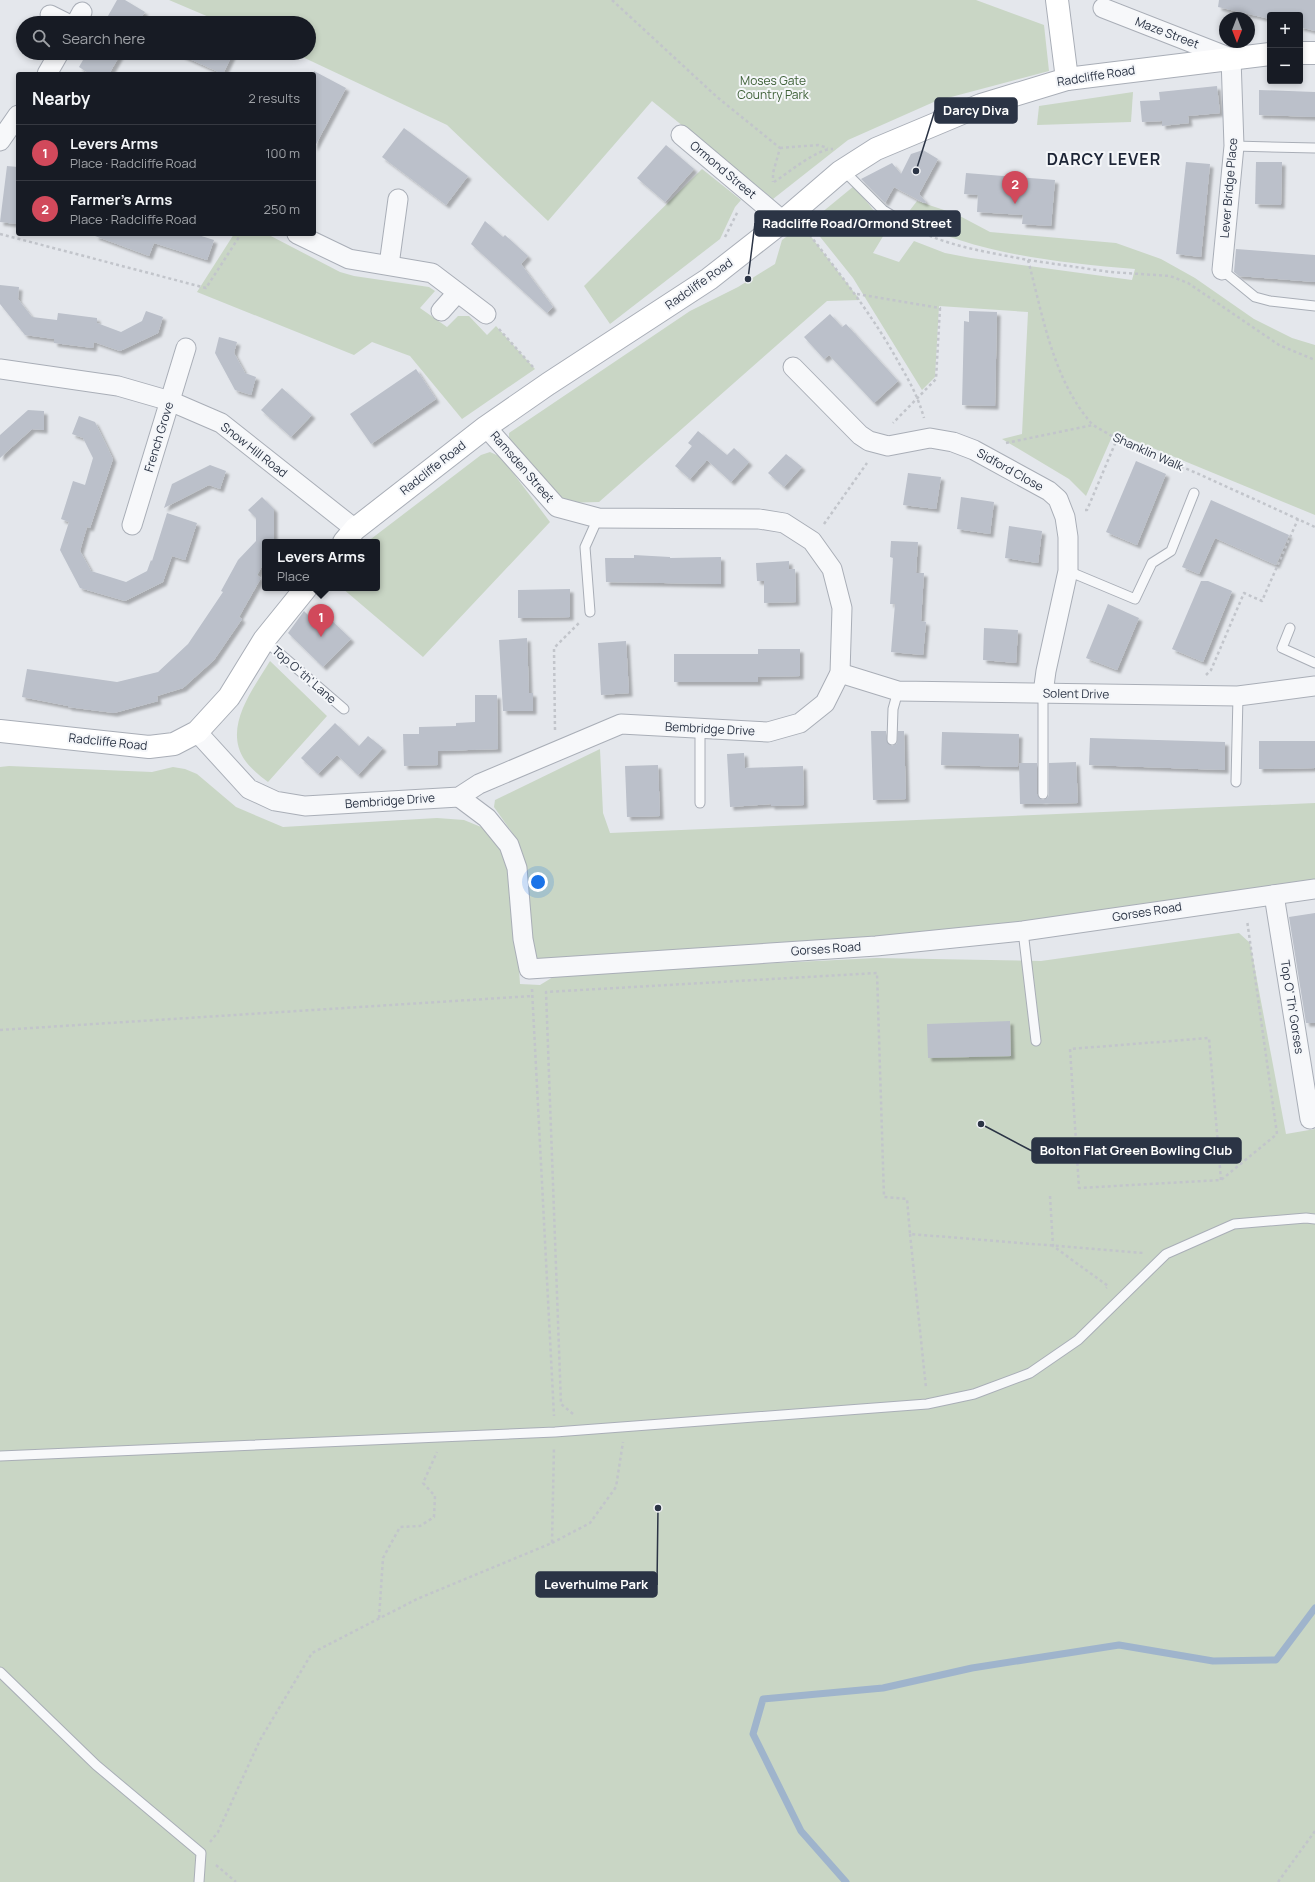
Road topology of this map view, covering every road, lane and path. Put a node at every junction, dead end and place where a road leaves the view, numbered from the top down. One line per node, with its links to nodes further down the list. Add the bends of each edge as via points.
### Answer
1 (612, 0): 13 (path, via 717,97)
2 (1054, 1): 10 (main road)
3 (1103, 8): 7 (street, Maze Street)
4 (1303, 53): 5 (main road)
5 (1315, 53)
6 (1267, 54): 7 (main road, Radcliffe Road)
7 (1231, 58): 10 (main road, Radcliffe Road); 12 (street, Lever Bridge Place)
8 (55, 60): 9 (street)
9 (48, 72)
10 (1067, 79): 16 (main road, Radcliffe Road, via 981,105 918,130 876,149)
11 (681, 136): 19 (street, Ormond Street)
12 (1234, 146): 15 (lane); 26 (street, Lever Bridge Place)
13 (780, 148): 14 (path, via 818,145); 17 (path)
14 (829, 148)
15 (1315, 148)
16 (842, 171): 19 (main road, Radcliffe Road); 20 (lane, via 883,210)
17 (773, 182)
18 (398, 200): 25 (street)
19 (788, 217): 28 (path); 36 (main road, Radcliffe Road, via 709,279)
20 (900, 221): 24 (path, via 929,236 957,246)
21 (0, 234): 22 (path, via 206,288)
22 (241, 236)
23 (301, 236): 25 (street, via 349,259)
24 (1028, 260): 33 (path, via 1110,272 1170,276 1188,283 1279,344); 39 (path, Shanklin Walk, via 1057,363 1071,396)
25 (389, 265): 27 (street, via 432,274)
26 (1222, 270): 29 (lane, via 1255,297)
27 (457, 293): 30 (street); 31 (street)
28 (856, 294): 37 (path, via 886,339); 37 (path, via 940,308 936,379)
29 (1315, 306)
30 (441, 311)
31 (486, 314): 36 (path)
32 (186, 348): 38 (street, French Grove)
33 (1315, 360)
34 (793, 367): 43 (street, Sidford Close, via 860,435)
35 (0, 369): 38 (street, Snow Hill Road, via 118,386)
36 (548, 384): 40 (main road, Radcliffe Road)
37 (918, 397): 41 (path); 43 (path)
38 (170, 401): 50 (street, French Grove); 52 (street, Snow Hill Road, via 221,423)
39 (1093, 425): 42 (path, Shanklin Walk); 44 (path)
40 (486, 427): 46 (street, Ramsden Street); 52 (main road, Radcliffe Road)
41 (930, 438): 43 (street, Sidford Close, via 897,445); 44 (street, Sidford Close, via 953,442)
42 (1117, 439): 47 (path, via 1087,510); 49 (path, Shanklin Walk)
43 (878, 443): 53 (path)
44 (974, 450): 47 (street, Sidford Close, via 1049,491 1058,499)
45 (1194, 493): 54 (lane, via 1171,551 1152,563 1135,599)
46 (557, 507): 48 (street, Bembridge Drive)
47 (1065, 517): 54 (street, Sidford Close)
48 (598, 518): 53 (street, Bembridge Drive, via 759,519 784,523); 56 (lane, via 585,547)
49 (1298, 519): 51 (path, Shanklin Walk); 64 (path, via 1262,601 1244,593 1210,670)
50 (132, 525)
51 (1315, 527)
52 (349, 535)
53 (812, 541): 60 (street, Bembridge Drive, via 832,569 842,608)
54 (1068, 572): 63 (street, Sidford Close)
55 (304, 591): 58 (main road, Radcliffe Road)
56 (590, 612): 71 (path, via 554,648)
57 (1290, 628): 59 (lane, via 1282,648)
58 (264, 640): 66 (lane, Top O' th' Lane); 69 (main road, Radcliffe Road, via 229,697)
59 (1315, 663)
60 (840, 673): 62 (street, Solent Drive); 67 (street, Bembridge Drive, via 825,703 800,723 768,732)
61 (1315, 686): 65 (street, Solent Drive)
62 (898, 691): 63 (street, Solent Drive); 70 (lane, via 893,710)
63 (1043, 694): 64 (street, Solent Drive); 73 (lane)
64 (1189, 695): 65 (street, Solent Drive)
65 (1238, 696): 72 (lane)
66 (344, 710)
67 (700, 728): 71 (street, Bembridge Drive, via 621,724); 75 (lane)
68 (1, 731): 69 (main road, Radcliffe Road, via 148,747 174,744)
69 (197, 732): 74 (street, Bembridge Drive, via 249,790 275,801 305,806)
70 (892, 740)
71 (555, 752): 74 (street, Bembridge Drive, via 479,784)
72 (1236, 782)
73 (1043, 794)
74 (459, 796): 79 (street, Gorses Road, via 487,818 509,845 517,868 523,939 529,969 876,946)
75 (700, 803)
76 (1315, 889): 77 (street, Gorses Road)
77 (1274, 895): 78 (street, Gorses Road); 82 (street, Top O' Th' Gorses)
78 (1243, 898): 79 (street, Gorses Road); 83 (path, via 1277,1134)
79 (1022, 931): 81 (lane)
80 (0, 1030): 93 (path, via 532,996)
81 (1036, 1041)
82 (1313, 1119)
83 (1221, 1180): 83 (path, via 1079,1188 1070,1049 1209,1038)
84 (1050, 1196): 87 (path)
85 (1315, 1219): 88 (lane, via 1234,1224)
86 (910, 1234): 87 (path); 90 (path); 91 (path, via 907,1199 884,1197 877,973 546,992 561,1404 572,1414)
87 (1053, 1246): 88 (path); 89 (path, via 1108,1286)
88 (1166, 1254): 90 (lane, via 1078,1340 1030,1373 974,1394)
89 (1102, 1292)
90 (927, 1404): 92 (lane)
91 (580, 1414)
92 (626, 1428): 93 (lane); 96 (path, via 616,1487 590,1523)
93 (555, 1432): 94 (lane); 96 (path)
94 (444, 1437): 95 (lane); 97 (path, via 423,1483 435,1496 434,1517 420,1526 400,1527 383,1558)
95 (0, 1456)
96 (552, 1543): 97 (path, via 417,1599)
97 (379, 1619): 100 (path, via 312,1653 260,1740 218,1832)
98 (0, 1672): 100 (lane, via 96,1765)
99 (1315, 1830): 103 (path)
100 (202, 1853): 101 (lane); 102 (path)
101 (199, 1882)
102 (236, 1882)
103 (1278, 1882)

